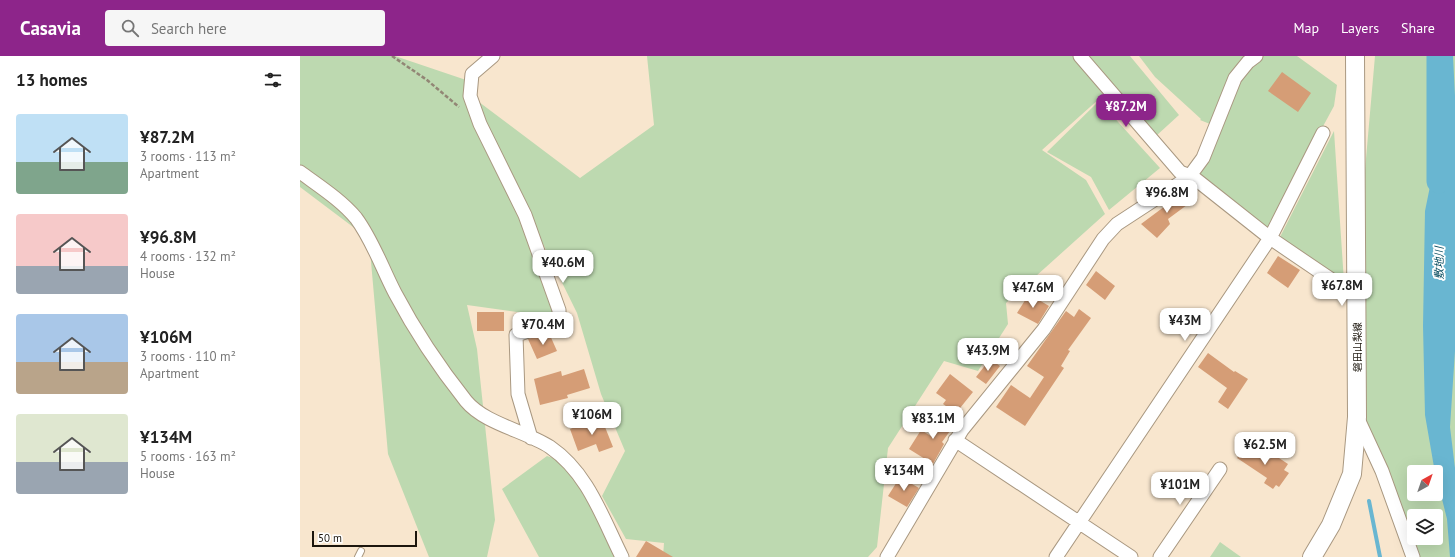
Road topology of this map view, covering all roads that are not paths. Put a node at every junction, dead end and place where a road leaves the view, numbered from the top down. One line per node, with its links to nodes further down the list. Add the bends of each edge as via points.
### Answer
1 (493, 56): 11 (street, via 472,74 470,96 480,124 525,215 559,310 559,321 516,335 518,394)
2 (1080, 56): 7 (street, via 1180,172)
3 (1256, 56): 7 (street, via 1235,78 1203,158)
4 (1355, 56): 9 (main road, 磐田山梨線)
5 (1323, 133): 8 (street)
6 (300, 172): 11 (street, via 332,196 355,218 369,239 415,331 468,403 482,414)
7 (1189, 177): 8 (street, via 1193,177); 12 (street, via 1117,224 1103,239 1044,329)
8 (1270, 238): 9 (street); 14 (street)
9 (1357, 297): 10 (main road, 磐田山梨線)
10 (1357, 417): 20 (main road, 磐田山梨線, via 1352,474 1331,525); 21 (street, via 1382,471)
11 (531, 438): 15 (street, via 550,447 571,464 586,482)
12 (955, 440): 14 (street); 16 (street)
13 (1220, 469): 19 (street)
14 (1079, 522): 17 (street); 18 (street)
15 (622, 557)
16 (887, 557)
17 (1056, 557)
18 (1131, 557)
19 (1160, 557)
20 (1312, 557)
21 (1413, 557)

